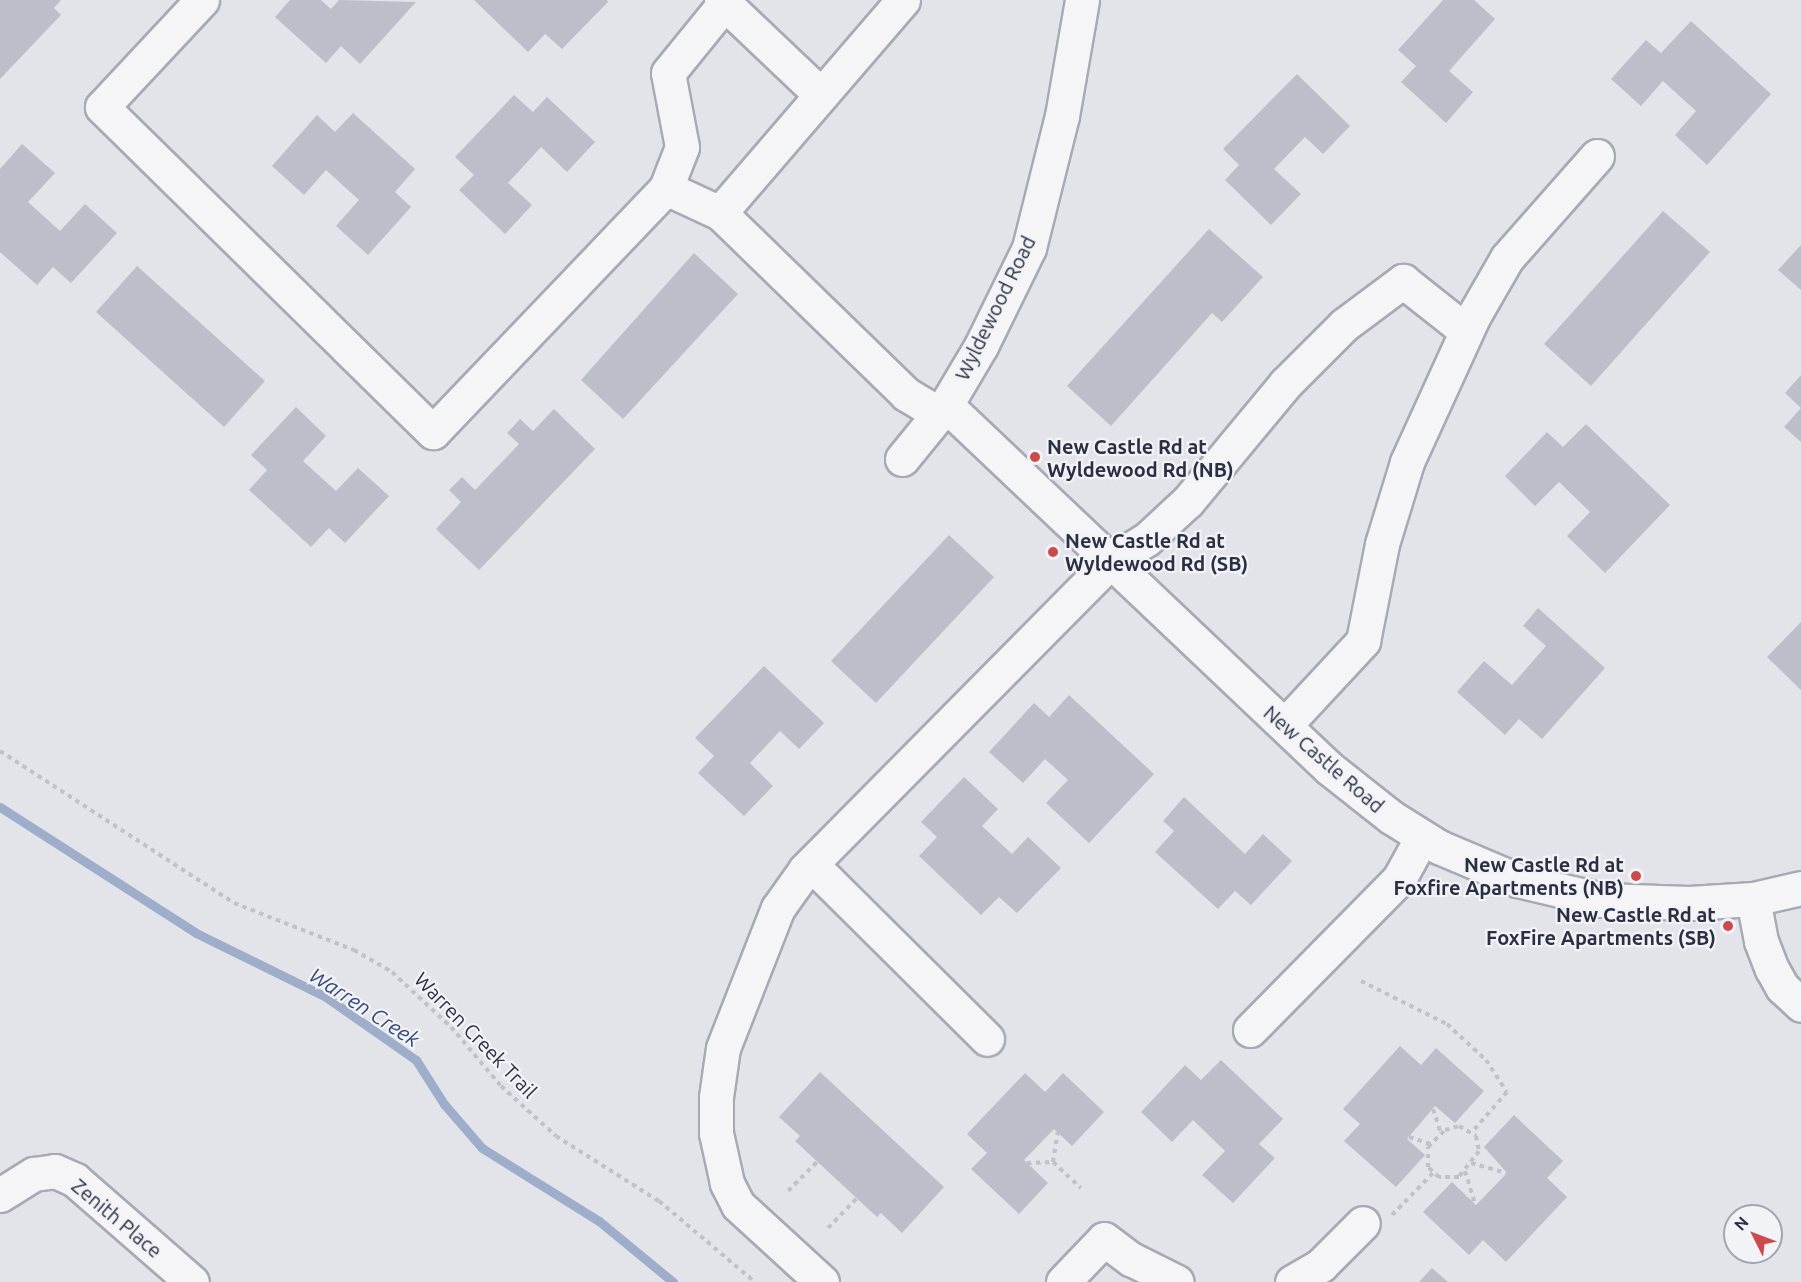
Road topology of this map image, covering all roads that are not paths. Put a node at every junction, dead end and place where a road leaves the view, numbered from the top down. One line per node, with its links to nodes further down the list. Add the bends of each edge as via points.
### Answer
1 (202, 0): 7 (street, via 102,107 433,432)
2 (903, 0): 5 (street)
3 (1082, 0): 10 (street, Wyldewood Road, via 1062,116 1029,248 981,346)
4 (723, 2): 5 (street); 7 (street, via 668,73 682,147)
5 (821, 95): 8 (street)
6 (1597, 156): 9 (street, via 1507,258)
7 (666, 188): 8 (street, New Castle Road)
8 (720, 213): 10 (street, New Castle Road, via 906,394)
9 (1466, 332): 12 (street, via 1403,281 1344,325 1285,384 1188,501 1147,539); 13 (street, via 1407,462 1382,544 1363,641)
10 (943, 410): 11 (street, Wyldewood Road); 12 (street, New Castle Road)
11 (902, 459)
12 (1111, 561): 13 (street, New Castle Road); 15 (street)
13 (1285, 725): 14 (street, New Castle Road, via 1358,793)
14 (1422, 837): 17 (street, New Castle Road, via 1517,880 1602,900 1661,905); 19 (street, via 1399,879)
15 (811, 864): 20 (street); 24 (street, via 778,908 733,1019 716,1097 716,1132 727,1183 738,1205)
16 (1801, 888): 17 (street, New Castle Road)
17 (1753, 899): 18 (street, via 1761,940 1772,969 1782,987)
18 (1801, 1005)
19 (1250, 1030)
20 (987, 1039)
21 (0, 1195): 23 (street, Zenith Place, via 34,1174 55,1171 75,1180)
22 (1374, 1222): 27 (street, via 1321,1265)
23 (192, 1282)
24 (822, 1282)
25 (1063, 1282): 26 (street, via 1104,1239 1131,1259)
26 (1177, 1282)
27 (1292, 1282)

